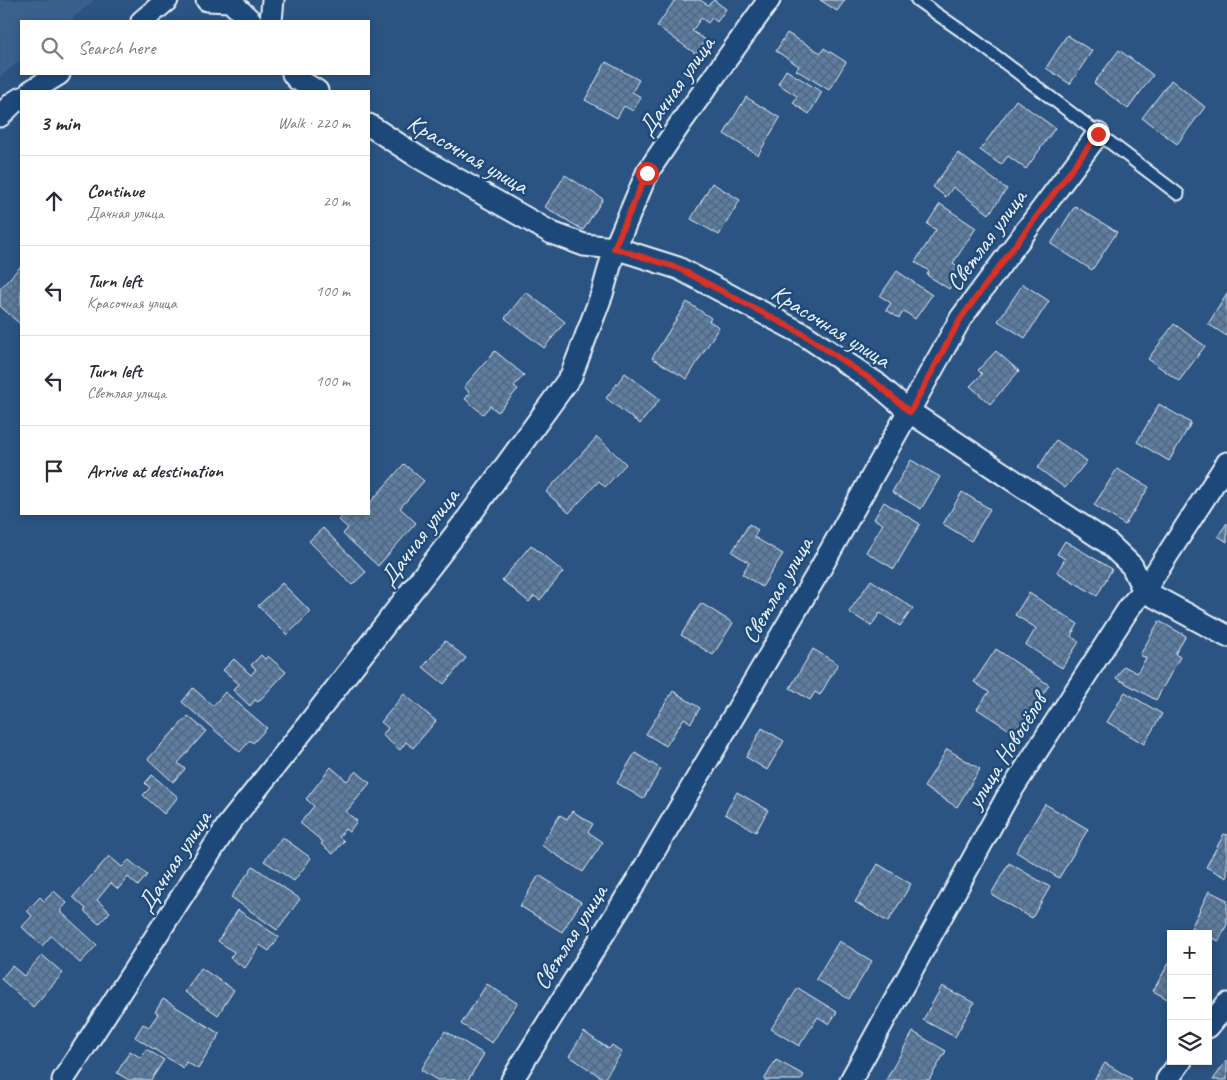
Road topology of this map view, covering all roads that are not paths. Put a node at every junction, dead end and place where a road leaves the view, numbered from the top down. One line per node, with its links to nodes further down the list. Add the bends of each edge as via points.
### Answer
1 (167, 0): 6 (street)
2 (207, 0): 7 (street, via 230,1)
3 (273, 0): 8 (street)
4 (769, 0): 18 (street, Дачная улица, via 647,173)
5 (917, 0): 16 (lane)
6 (143, 20)
7 (250, 20)
8 (270, 20)
9 (57, 75): 11 (street)
10 (294, 75): 12 (street)
11 (33, 90)
12 (315, 90)
13 (20, 99): 14 (street)
14 (0, 116)
15 (370, 126): 18 (street, Красочная улица, via 552,233 584,245)
16 (1098, 134): 17 (lane); 19 (street, Светлая улица, via 961,318)
17 (1178, 194)
18 (614, 248): 19 (street, Красочная улица, via 678,268 803,334 876,383); 26 (street, Дачная улица, via 602,294 571,376 467,519 228,825)
19 (910, 412): 21 (street, Красочная улица, via 1108,542 1132,566); 27 (street, Светлая улица, via 641,873)
20 (1227, 463): 21 (street, улица Новосёлов)
21 (1144, 591): 22 (street); 28 (street, улица Новосёлов, via 1131,604 1006,799)
22 (1227, 636)
23 (1227, 1004): 24 (street)
24 (1212, 1022)
25 (1178, 1065): 29 (street)
26 (63, 1080)
27 (512, 1080)
28 (850, 1080)
29 (1167, 1080)

